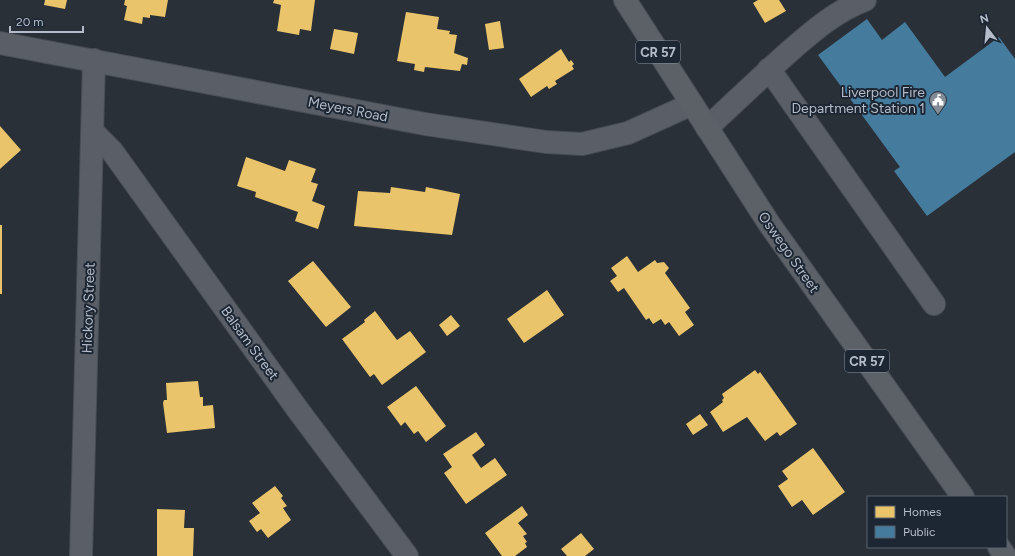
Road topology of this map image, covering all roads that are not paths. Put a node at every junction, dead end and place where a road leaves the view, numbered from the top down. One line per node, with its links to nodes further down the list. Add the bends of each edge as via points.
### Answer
1 (625, 0): 6 (main road, Oswego Street / CR 57)
2 (865, 0): 5 (street, via 822,23)
3 (0, 42): 4 (street, Meyers Road)
4 (94, 60): 6 (street, Meyers Road, via 425,124 546,142 582,144 628,133); 8 (street, Hickory Street)
5 (769, 70): 7 (street); 9 (street)
6 (692, 104): 7 (main road, Oswego Street / CR 57)
7 (707, 128): 10 (main road, Oswego Street / CR 57, via 770,225)
8 (92, 132): 11 (street, Hickory Street); 12 (street, Balsam Street, via 112,151 298,410)
9 (934, 304)
10 (962, 496)
11 (81, 556)
12 (408, 556)

